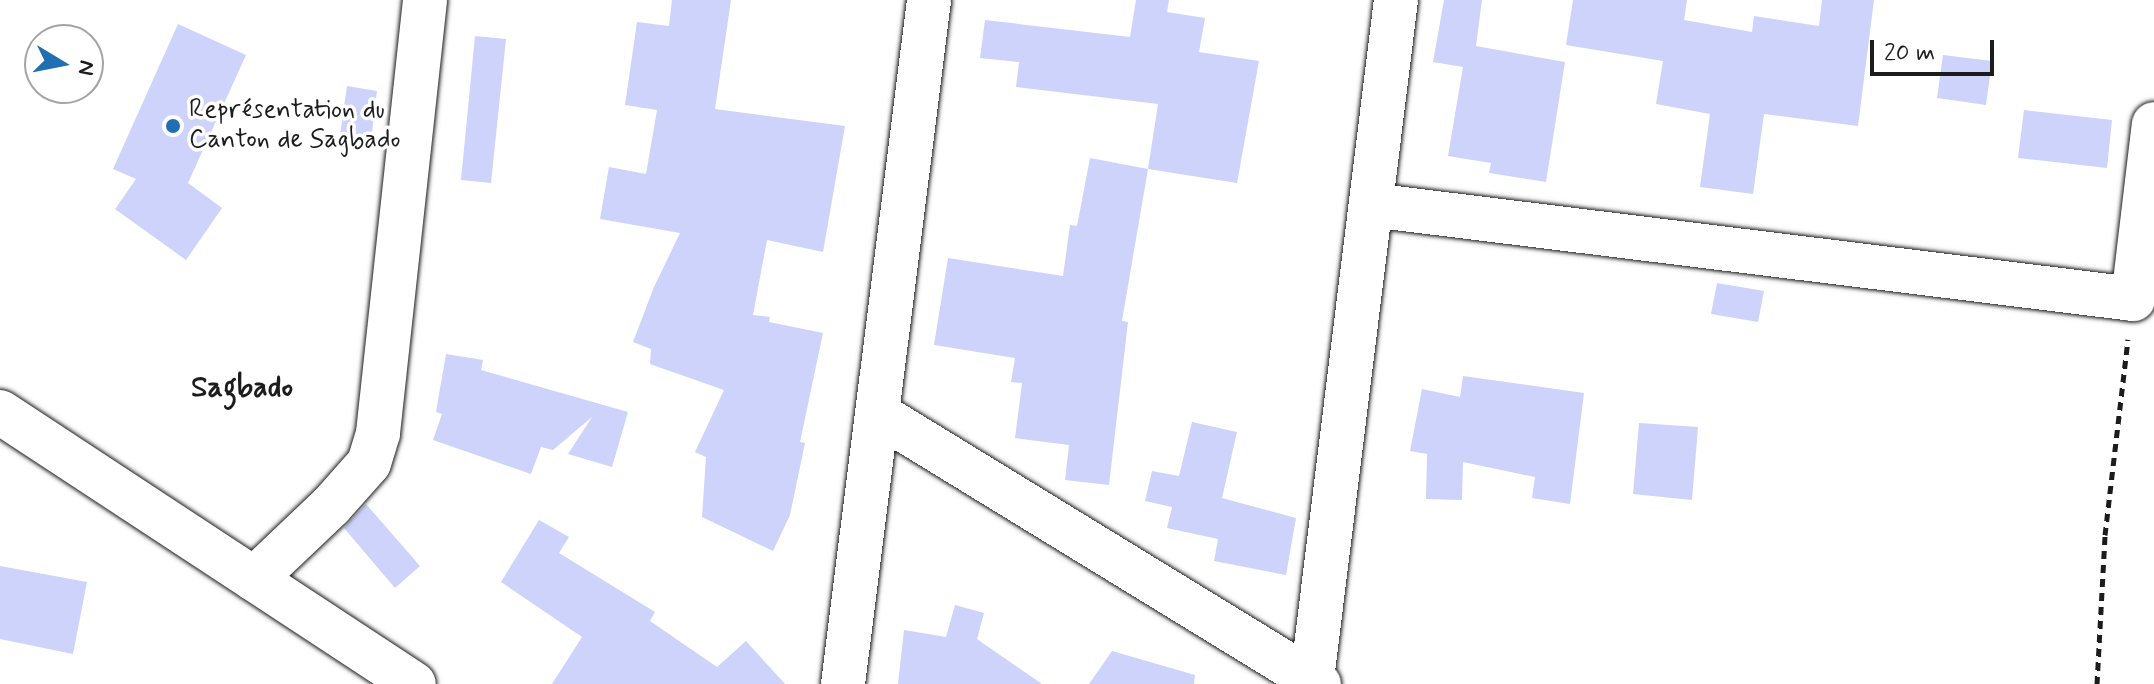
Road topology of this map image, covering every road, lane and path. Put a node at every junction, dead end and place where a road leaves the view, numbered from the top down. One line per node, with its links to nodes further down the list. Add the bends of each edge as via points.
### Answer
1 (425, 0): 9 (street, via 378,433 369,463)
2 (929, 0): 8 (street)
3 (1396, 0): 5 (street)
4 (2154, 124): 6 (street)
5 (1371, 205): 6 (street); 10 (street)
6 (2133, 299): 13 (path, via 2105,535)
7 (0, 412): 9 (street)
8 (878, 414): 10 (street); 12 (street)
9 (254, 579): 11 (street)
10 (1316, 682)
11 (414, 684)
12 (843, 684)
13 (2097, 684)

